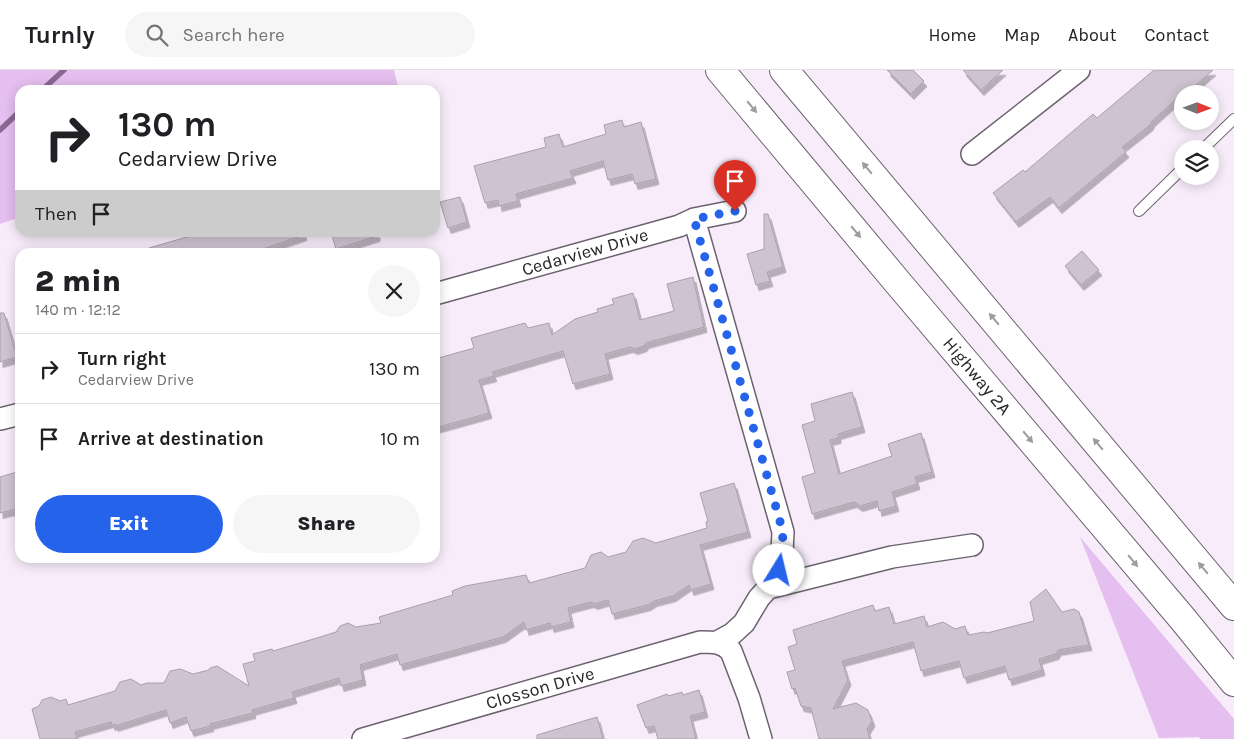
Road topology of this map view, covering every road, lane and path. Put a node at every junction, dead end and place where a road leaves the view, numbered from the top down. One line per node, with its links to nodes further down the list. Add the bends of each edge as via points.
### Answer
1 (720, 70): 18 (highway, Highway 2A, one-way to 18)
2 (784, 70): 16 (highway, one-way to 2)
3 (1079, 70): 6 (street)
4 (1234, 119): 5 (lane)
5 (1212, 140)
6 (972, 154)
7 (1174, 177): 9 (lane)
8 (735, 211): 10 (street, Cedarview Drive)
9 (1139, 211)
10 (694, 219): 11 (street, Cedarview Drive, via 679,226); 15 (street, via 783,532 779,570)
11 (440, 293)
12 (15, 415): 13 (street)
13 (0, 419)
14 (972, 545): 15 (street, via 892,557)
15 (768, 588): 17 (street, via 744,623)
16 (1234, 606)
17 (717, 642): 19 (street, Closson Drive, via 700,642); 20 (street, via 731,652)
18 (1234, 682)
19 (363, 739)
20 (761, 739)

